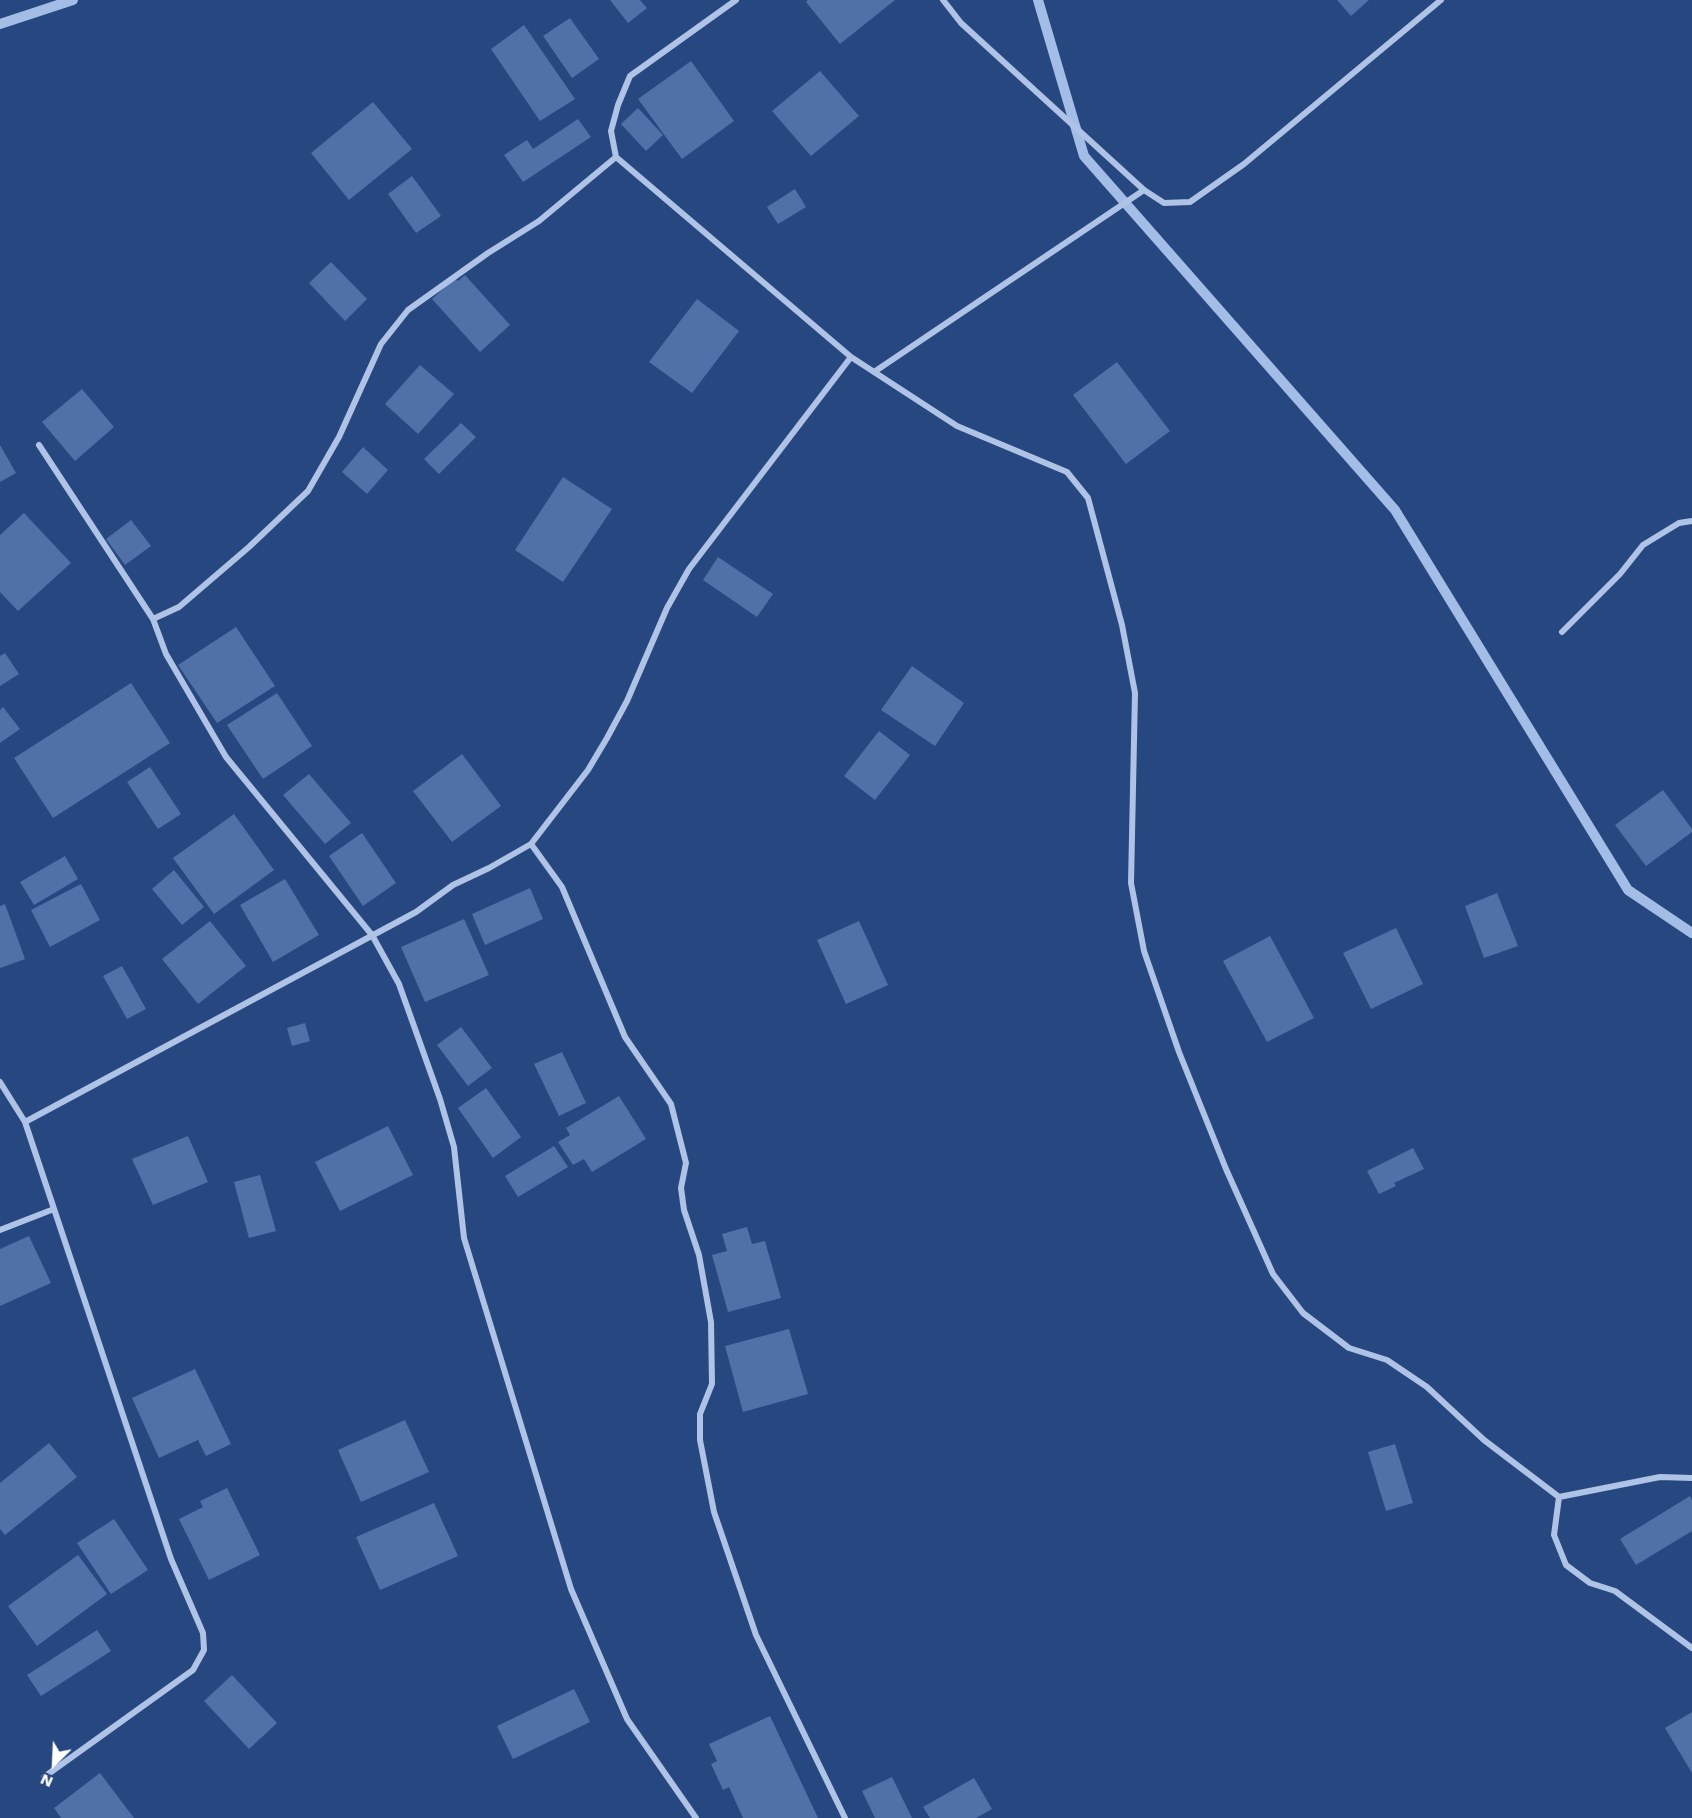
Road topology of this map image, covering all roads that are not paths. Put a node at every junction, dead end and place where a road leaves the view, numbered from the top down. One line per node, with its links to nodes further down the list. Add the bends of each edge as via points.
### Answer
1 (736, 0): 4 (street, via 630,76 611,131)
2 (944, 0): 5 (street, via 961,23)
3 (1441, 0): 5 (street, via 1244,164 1190,201 1164,203)
4 (616, 157): 6 (street); 10 (street, via 539,221 408,310 381,344 339,437 308,491 179,607)
5 (1144, 190): 7 (street)
6 (851, 357): 7 (street); 12 (street, via 689,569 607,738 588,770)
7 (874, 372): 19 (street, via 957,426 1066,472 1088,498 1136,693 1131,883 1144,951 1179,1052 1273,1274 1304,1313 1349,1348 1387,1360 1427,1387 1484,1440)
8 (39, 444): 10 (street)
9 (1692, 521): 11 (street, via 1679,523 1643,545)
10 (153, 619): 13 (street, via 166,654 226,757)
11 (1562, 632)
12 (531, 844): 13 (street, via 453,885 416,912); 23 (street, via 562,887 625,1037 671,1104 686,1163 681,1188 684,1210 699,1255 711,1322 712,1384 700,1414 700,1440 714,1512 756,1635)
13 (372, 935): 15 (street); 22 (street, via 399,984 454,1147 464,1238 571,1589 627,1719)
14 (0, 1082): 15 (street)
15 (25, 1122): 16 (street)
16 (54, 1209): 17 (street); 21 (street, via 171,1559 203,1633 204,1650 193,1670)
17 (0, 1230)
18 (1692, 1478): 19 (street, via 1660,1477)
19 (1559, 1497): 20 (street, via 1554,1535 1566,1565 1590,1583 1615,1591)
20 (1692, 1648)
21 (44, 1777)
22 (696, 1818)
23 (845, 1818)

